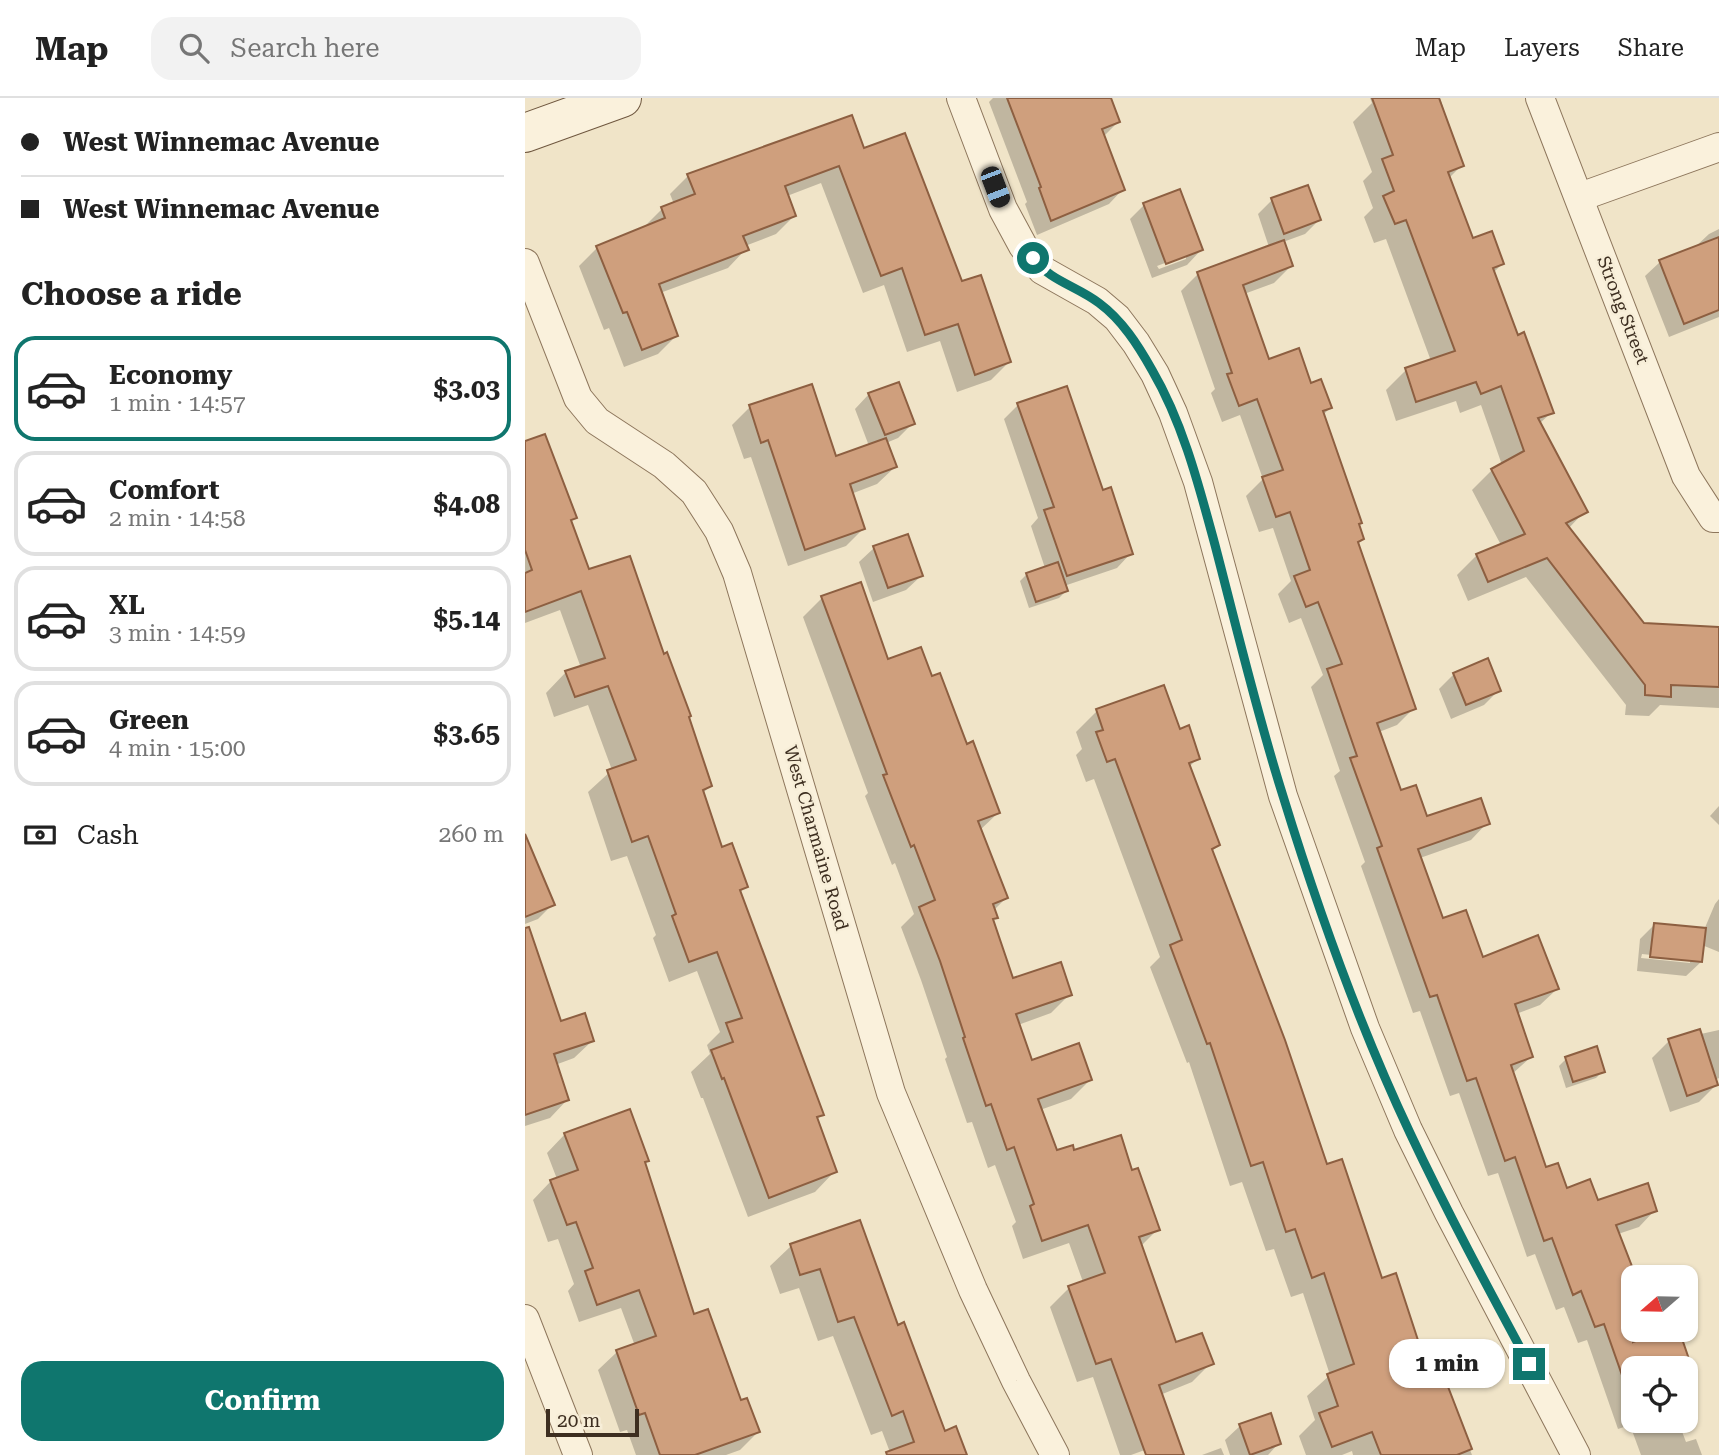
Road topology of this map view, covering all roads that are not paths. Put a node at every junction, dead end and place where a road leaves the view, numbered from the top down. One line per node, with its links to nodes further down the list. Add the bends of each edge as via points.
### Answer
1 (622, 98): 4 (street)
2 (961, 98): 12 (street, via 1003,209 1023,246 1042,270 1097,301 1117,318 1155,374 1198,482 1283,796 1365,1028 1449,1213)
3 (1540, 98): 6 (street, Strong Street)
4 (525, 133)
5 (1719, 147): 6 (street)
6 (1580, 197): 8 (street, Strong Street, via 1686,476)
7 (525, 263): 11 (street, West Charmaine Road, via 578,398 597,421 664,465 694,492 719,531 737,573 891,1093 973,1290)
8 (1716, 517)
9 (525, 1319): 10 (street)
10 (578, 1455)
11 (1055, 1455)
12 (1576, 1455)

